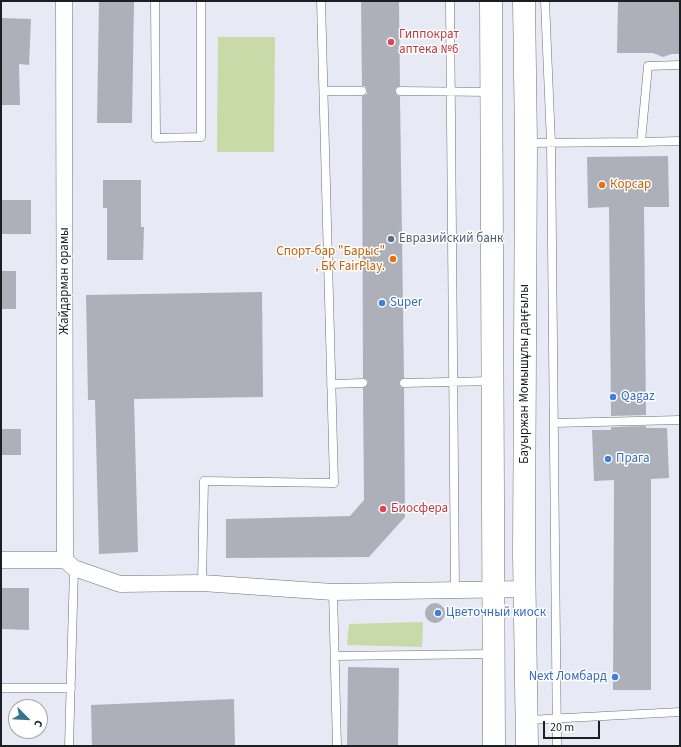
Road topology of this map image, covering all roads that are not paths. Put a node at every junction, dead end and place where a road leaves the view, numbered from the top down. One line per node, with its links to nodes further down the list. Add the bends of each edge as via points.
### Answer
1 (64, 1): 27 (street, Жайдарман орамы)
2 (155, 1): 3 (lane, via 156,138 201,137)
3 (201, 1)
4 (322, 1): 10 (lane)
5 (450, 1): 13 (lane)
6 (491, 1): 14 (main road)
7 (524, 1): 17 (main road, Бауыржан Момышұлы даңғылы)
8 (545, 1): 18 (lane)
9 (680, 65): 16 (lane, via 648,66)
10 (324, 91): 11 (lane); 23 (lane)
11 (362, 91)
12 (400, 91): 13 (lane)
13 (451, 91): 14 (lane); 19 (lane)
14 (491, 92): 20 (main road)
15 (680, 141): 16 (lane)
16 (641, 142): 18 (lane)
17 (526, 143): 18 (lane); 29 (main road, Бауыржан Момышұлы даңғылы)
18 (551, 143): 25 (lane)
19 (453, 381): 20 (lane); 22 (lane); 31 (lane)
20 (493, 381): 30 (main road)
21 (363, 383): 23 (lane)
22 (404, 383)
23 (331, 384): 28 (lane, via 334,483 204,481)
24 (680, 420): 25 (lane)
25 (554, 423): 38 (lane)
26 (1, 560): 27 (street)
27 (69, 564): 28 (street, via 120,584); 36 (lane)
28 (202, 584): 32 (street)
29 (525, 589): 30 (street); 39 (main road, Бауыржан Момышұлы даңғылы)
30 (493, 590): 31 (street); 33 (main road)
31 (455, 591): 32 (street)
32 (333, 592): 34 (lane)
33 (494, 654): 34 (lane); 42 (main road)
34 (334, 656): 41 (lane)
35 (1, 688): 36 (lane)
36 (70, 688): 40 (lane)
37 (680, 712): 38 (lane)
38 (556, 718): 39 (lane); 44 (lane)
39 (527, 720): 43 (main road, Бауыржан Момышұлы даңғылы)
40 (69, 746)
41 (337, 746)
42 (494, 746)
43 (527, 746)
44 (557, 746)

